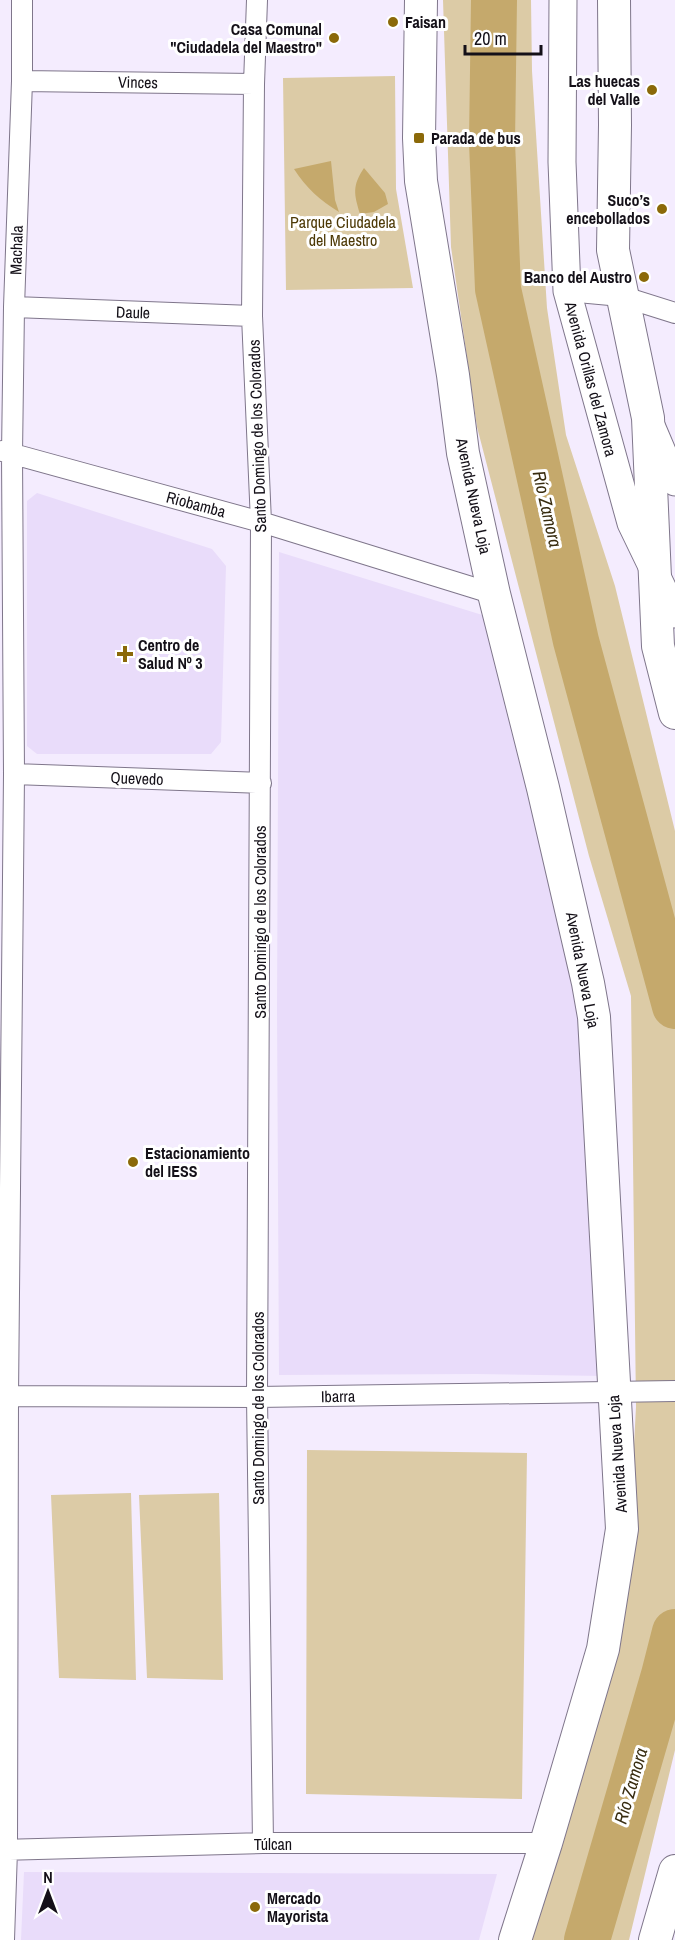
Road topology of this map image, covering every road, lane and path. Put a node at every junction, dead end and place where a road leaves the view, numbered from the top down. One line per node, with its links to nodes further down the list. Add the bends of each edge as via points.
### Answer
1 (22, 0): 6 (street, Machala)
2 (257, 0): 7 (street, Santo Domingo de los Colorados)
3 (421, 0): 18 (main road, Avenida Nueva Loja, via 421,181 463,453)
4 (563, 0): 8 (main road, Avenida Orillas del Zamora, via 562,162)
5 (614, 0): 9 (main road, Avenida Orillas del Zamora, via 613,250)
6 (22, 81): 7 (street, Vinces); 10 (street, Machala)
7 (254, 84): 12 (street, Santo Domingo de los Colorados)
8 (567, 291): 9 (street); 17 (main road, Avenida Orillas del Zamora, via 631,523)
9 (621, 296): 11 (street); 13 (main road, Avenida Orillas del Zamora)
10 (14, 308): 12 (street, Daule); 14 (street, Machala)
11 (675, 313)
12 (252, 316): 16 (street, Santo Domingo de los Colorados)
13 (648, 418): 15 (main road); 17 (main road, Avenida Orillas del Zamora)
14 (6, 452): 16 (street, Riobamba); 21 (street, Machala)
15 (675, 482)
16 (261, 522): 18 (street, Riobamba); 22 (street, Santo Domingo de los Colorados)
17 (653, 570): 19 (main road); 20 (main road, Avenida Orillas del Zamora, via 658,646)
18 (494, 594): 23 (main road, Avenida Nueva Loja, via 546,800 594,1017 606,1218)
19 (675, 614)
20 (675, 713)
21 (14, 774): 22 (street, Quevedo); 25 (street, Machala)
22 (261, 783): 26 (street, Santo Domingo de los Colorados)
23 (627, 1391): 24 (street, Ibarra); 26 (street, Ibarra); 28 (main road, Avenida Nueva Loja, via 622,1529 603,1649)
24 (675, 1391)
25 (4, 1396): 26 (street, Ibarra); 29 (street, Machala)
26 (257, 1397): 27 (street, Santo Domingo de los Colorados)
27 (263, 1844): 28 (street, Túlcan); 29 (street, Túlcan)
28 (546, 1844): 33 (main road, Avenida Nueva Loja)
29 (3, 1850): 32 (street, Machala)
30 (675, 1871): 34 (main road)
31 (675, 1931): 35 (street)
32 (4, 1940)
33 (515, 1940)
34 (655, 1940)
35 (668, 1940)

